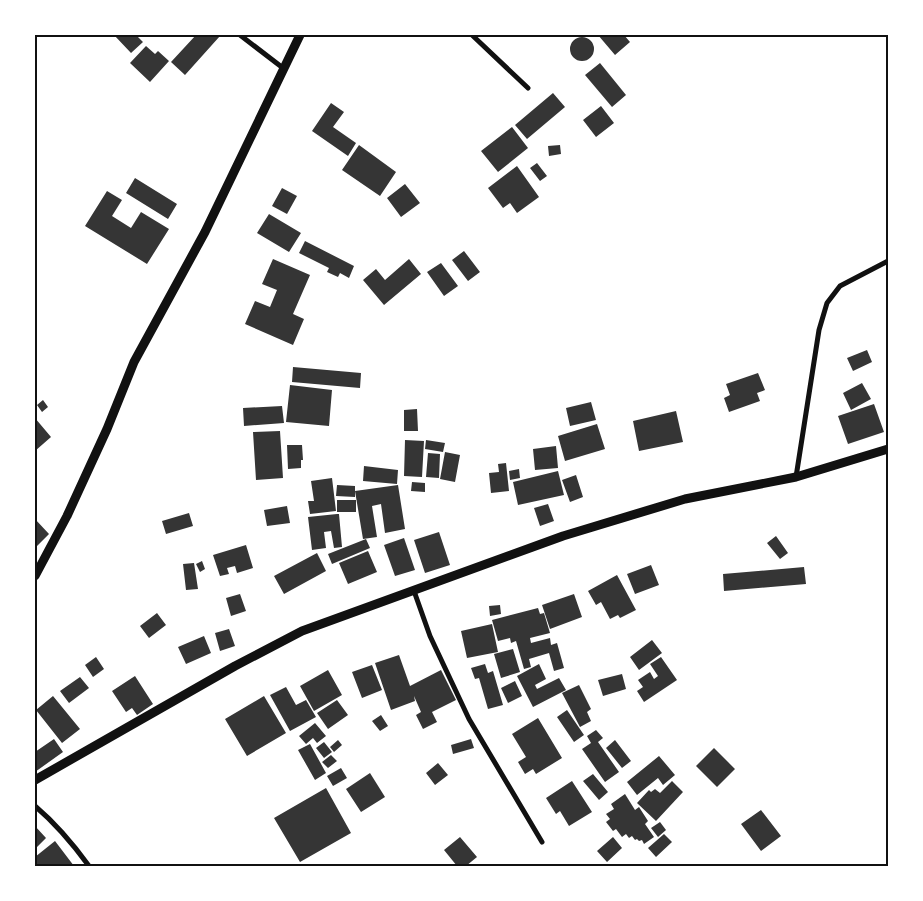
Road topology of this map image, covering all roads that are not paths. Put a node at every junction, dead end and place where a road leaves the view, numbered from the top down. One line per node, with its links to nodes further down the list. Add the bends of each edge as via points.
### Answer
1 (240, 35): 4 (street)
2 (300, 35): 4 (street)
3 (472, 35): 5 (street)
4 (283, 68): 9 (street, via 205,232 134,362 95,455)
5 (528, 88)
6 (888, 261): 8 (street, via 840,286 827,303 819,330)
7 (888, 449): 8 (street)
8 (796, 477): 10 (street, via 685,499 563,536)
9 (35, 576)
10 (414, 591): 11 (street, via 302,631); 13 (street, via 430,636 469,719)
11 (35, 780)
12 (35, 806): 14 (street)
13 (542, 842)
14 (89, 866)

